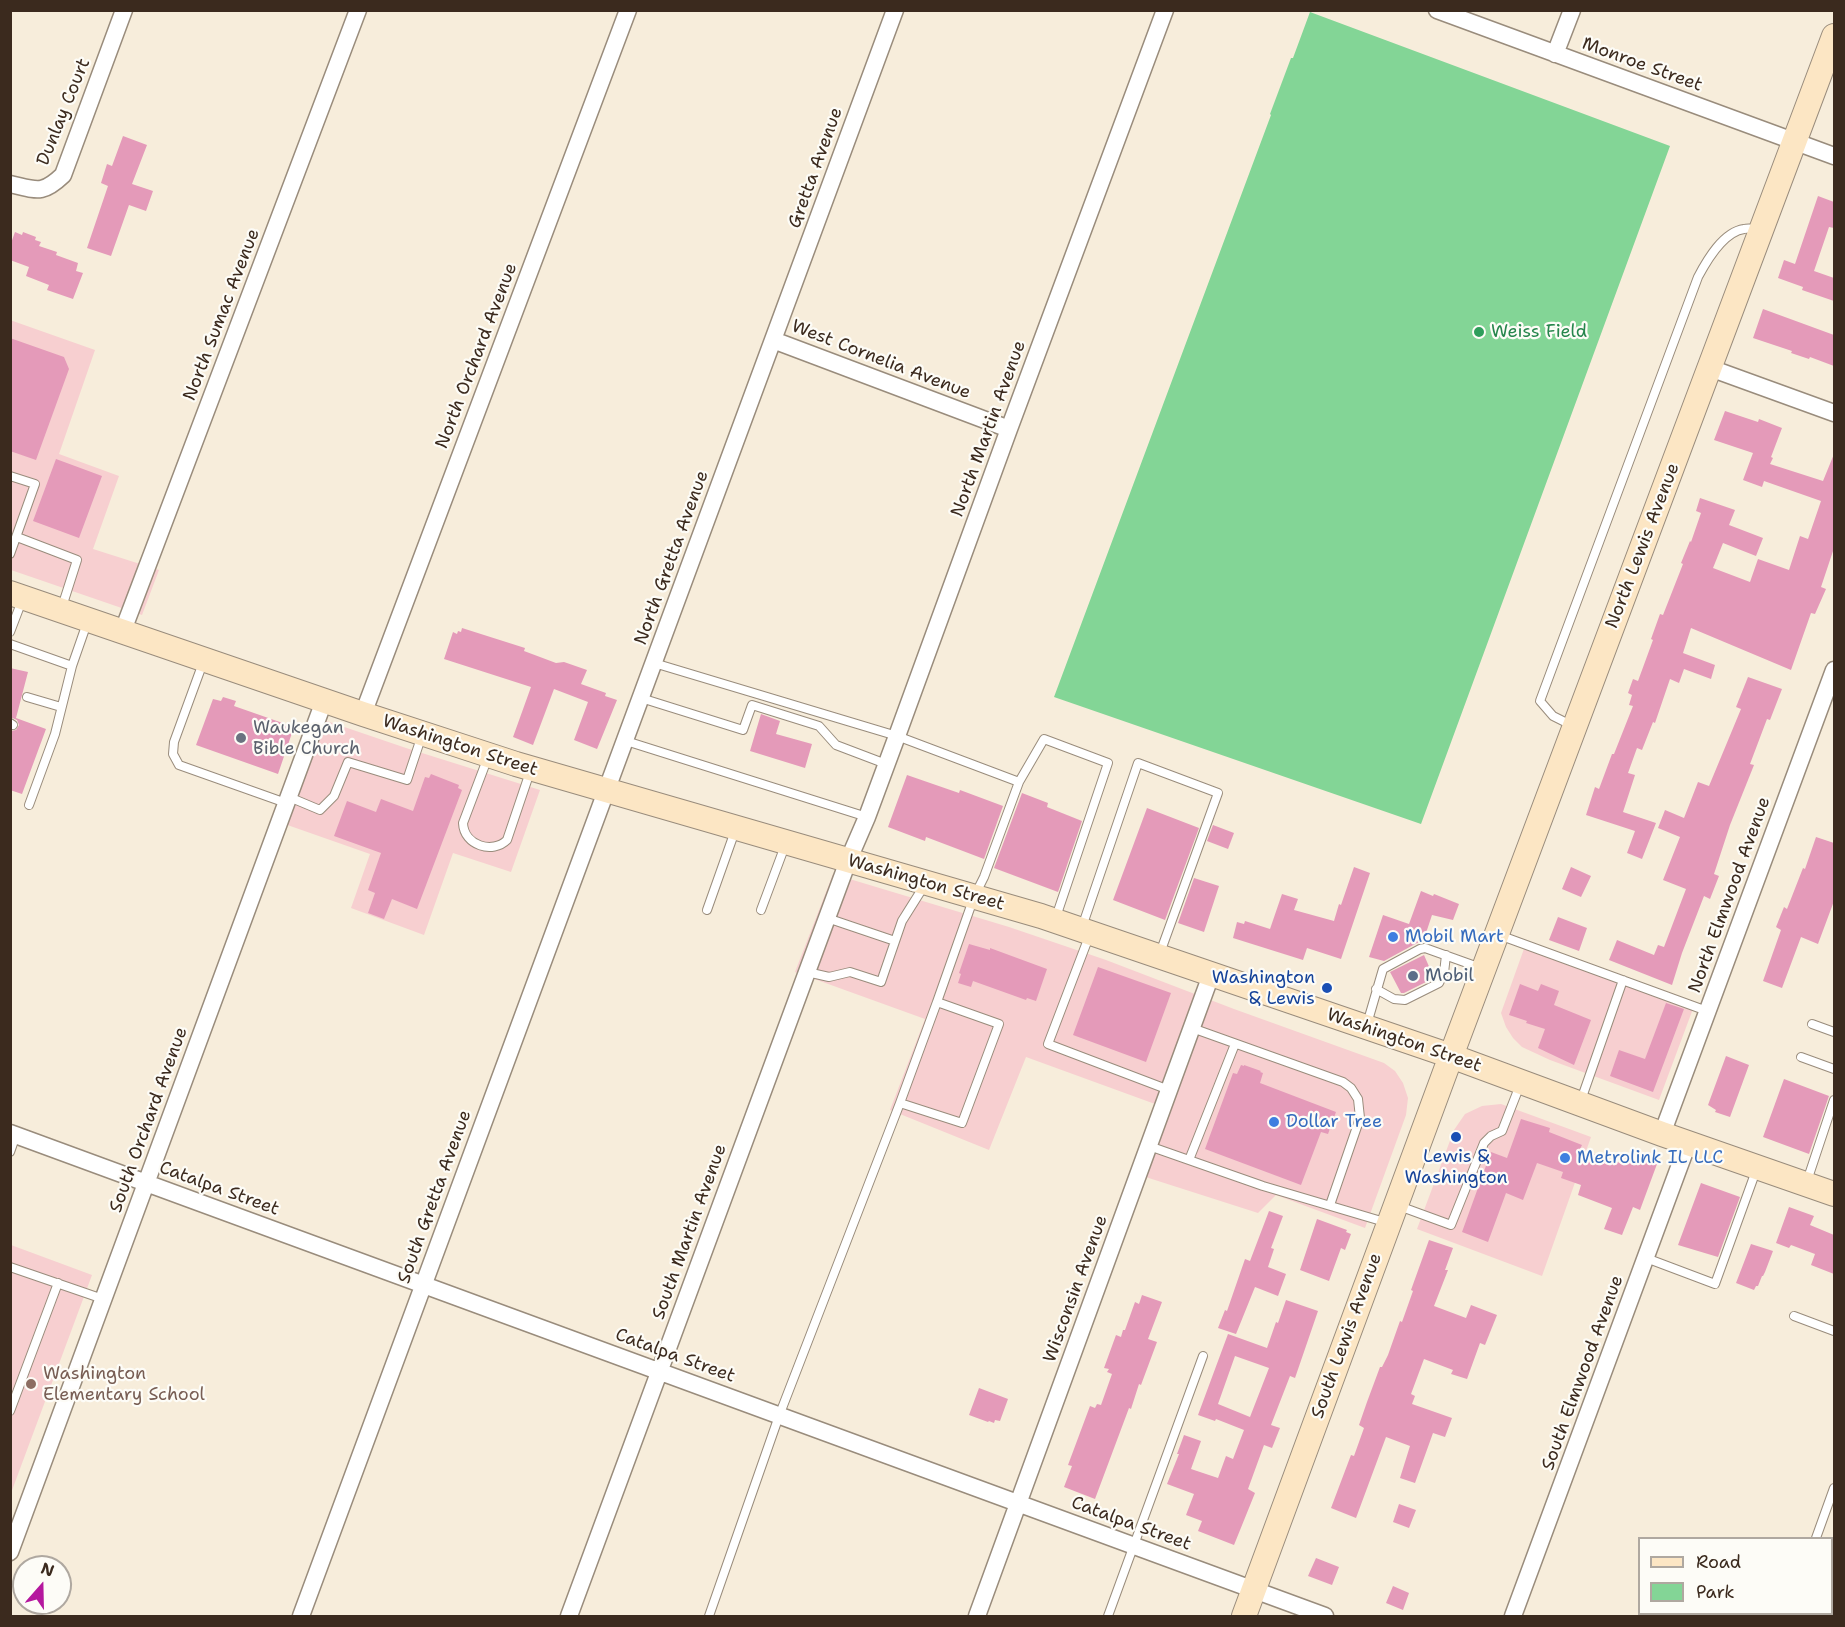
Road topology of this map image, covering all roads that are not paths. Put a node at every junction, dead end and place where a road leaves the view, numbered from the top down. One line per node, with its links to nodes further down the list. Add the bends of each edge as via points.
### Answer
1 (124, 10): 12 (street, Dunlay Court, via 63,175 52,186 37,190)
2 (358, 10): 25 (street, North Sumac Avenue)
3 (628, 10): 35 (street, North Orchard Avenue)
4 (895, 10): 14 (street, Gretta Avenue)
5 (1165, 10): 17 (street, North Martin Avenue)
6 (1437, 10): 9 (street, Monroe Street)
7 (1572, 10): 9 (street)
8 (1834, 36): 10 (main road, North Lewis Avenue)
9 (1555, 54): 10 (street, Monroe Street)
10 (1795, 141): 11 (street, Monroe Street); 13 (main road, North Lewis Avenue)
11 (1834, 156)
12 (10, 184)
13 (1762, 229): 15 (main road, North Lewis Avenue); 36 (lane, via 1742,229 1726,238 1710,255 1689,299 1540,701 1553,716)
14 (773, 340): 17 (street, West Cornelia Avenue); 28 (street, North Gretta Avenue)
15 (1710, 368): 16 (street); 36 (main road, North Lewis Avenue)
16 (1834, 413)
17 (1009, 429): 38 (street, North Martin Avenue)
18 (10, 476): 19 (lane, via 35,484)
19 (15, 533): 20 (lane); 22 (lane, via 77,560)
20 (10, 554)
21 (17, 595): 22 (main road, Washington Street); 24 (lane)
22 (61, 611): 23 (main road, Washington Street)
23 (88, 621): 25 (main road, Washington Street); 29 (lane)
24 (10, 632)
25 (122, 633): 27 (main road, Washington Street)
26 (10, 644): 29 (lane)
27 (204, 660): 33 (main road, Washington Street); 45 (lane, via 174,741 173,754 179,765)
28 (654, 663): 32 (street, North Gretta Avenue); 38 (lane)
29 (72, 666): 34 (lane)
30 (1834, 670): 68 (street, North Elmwood Avenue)
31 (27, 697): 34 (lane)
32 (641, 698): 39 (street, North Gretta Avenue); 41 (lane, via 743,730 752,705 819,726 836,745)
33 (324, 701): 35 (main road, Washington Street); 45 (street, South Orchard Avenue)
34 (61, 707): 46 (lane)
35 (363, 714): 37 (main road, Washington Street)
36 (1575, 727): 58 (main road, North Lewis Avenue)
37 (422, 734): 40 (main road, Washington Street); 45 (lane, via 407,780 348,762 334,796 320,810)
38 (897, 736): 41 (street, North Martin Avenue); 43 (lane)
39 (626, 741): 44 (street, North Gretta Avenue); 47 (lane)
40 (489, 756): 42 (main road, Washington Street); 42 (lane, via 463,823 468,840 477,845 497,846 507,840)
41 (886, 764): 47 (street, North Martin Avenue)
42 (531, 769): 44 (main road, Washington Street)
43 (1019, 782): 52 (lane); 56 (lane, via 1044,739 1108,763)
44 (606, 791): 48 (main road, Washington Street); 97 (street, South Gretta Avenue)
45 (287, 800): 89 (street, South Orchard Avenue)
46 (29, 805)
47 (867, 817): 50 (street, North Martin Avenue)
48 (736, 828): 49 (main road, Washington Street); 53 (lane)
49 (786, 843): 50 (main road, Washington Street); 54 (lane)
50 (848, 861): 51 (main road, Washington Street); 55 (street, South Martin Avenue)
51 (926, 883): 52 (main road, Washington Street); 59 (lane, via 902,921)
52 (975, 897): 56 (main road, Washington Street); 67 (lane)
53 (707, 910)
54 (761, 910)
55 (827, 918): 59 (lane); 63 (street, South Martin Avenue)
56 (1054, 921): 57 (main road, Washington Street)
57 (1085, 932): 61 (main road, Washington Street); 61 (lane, via 1138,763 1218,793); 78 (lane, via 1048,1044)
58 (1497, 934): 62 (main road, North Lewis Avenue); 65 (lane)
59 (895, 941): 63 (lane, via 881,982 850,972 829,977)
60 (1446, 955): 62 (lane); 66 (lane, via 1420,949 1383,969); 66 (lane, via 1439,982 1405,1000)
61 (1159, 957): 64 (main road, Washington Street)
62 (1484, 969): 74 (main road, North Lewis Avenue)
63 (807, 972): 102 (street, South Martin Avenue)
64 (1211, 975): 70 (street, Wisconsin Avenue); 71 (main road, Washington Street)
65 (1623, 980): 68 (lane); 81 (lane)
66 (1376, 989): 71 (lane)
67 (937, 1002): 80 (lane); 80 (lane, via 999,1024 962,1123)
68 (1707, 1011): 83 (street, North Elmwood Avenue)
69 (1812, 1024): 72 (lane)
70 (1192, 1028): 73 (lane); 78 (street, Wisconsin Avenue)
71 (1366, 1028): 74 (main road, Washington Street)
72 (1834, 1032)
73 (1234, 1044): 87 (lane); 92 (lane, via 1343,1083 1358,1099 1360,1118)
74 (1451, 1056): 77 (main road, Washington Street); 93 (main road, South Lewis Avenue)
75 (1801, 1057): 76 (lane)
76 (1834, 1069)
77 (1522, 1082): 81 (main road, Washington Street); 93 (lane, via 1502,1131 1484,1143 1451,1225)
78 (1169, 1090): 85 (street, Wisconsin Avenue)
79 (1834, 1100): 90 (lane)
80 (900, 1102): 104 (lane)
81 (1580, 1103): 83 (main road, Washington Street)
82 (14, 1134): 86 (lane); 89 (street, Catalpa Street)
83 (1662, 1134): 84 (main road, Washington Street)
84 (1688, 1143): 88 (main road, Washington Street); 94 (street, South Elmwood Avenue)
85 (1149, 1146): 87 (lane); 106 (street, Wisconsin Avenue)
86 (10, 1152)
87 (1189, 1160): 92 (lane)
88 (1757, 1167): 90 (main road, Washington Street); 94 (lane, via 1715,1284)
89 (146, 1183): 97 (street, Catalpa Street); 98 (street, South Orchard Avenue)
90 (1806, 1184): 91 (main road, Washington Street)
91 (1834, 1194)
92 (1330, 1205): 93 (lane)
93 (1393, 1214): 110 (main road, South Lewis Avenue)
94 (1646, 1258): 118 (street, South Elmwood Avenue)
95 (10, 1267): 96 (lane)
96 (58, 1283): 98 (lane); 103 (lane)
97 (423, 1285): 102 (street, Catalpa Street); 111 (street, South Gretta Avenue)
98 (103, 1299): 109 (street, South Orchard Avenue)
99 (1794, 1316): 100 (lane)
100 (1834, 1331)
101 (1203, 1356): 108 (lane)
102 (659, 1371): 104 (street, Catalpa Street); 112 (street, South Martin Avenue)
103 (10, 1411)
104 (779, 1416): 106 (street, Catalpa Street); 113 (lane)
105 (1834, 1488): 107 (lane)
106 (1019, 1503): 108 (street, Catalpa Street); 114 (street, Wisconsin Avenue)
107 (1817, 1537)
108 (1135, 1546): 110 (street, Catalpa Street); 115 (lane)
109 (11, 1550)
110 (1254, 1590): 116 (main road, South Lewis Avenue); 117 (street, Catalpa Street)
111 (301, 1617)
112 (569, 1617)
113 (709, 1617)
114 (977, 1617)
115 (1108, 1617)
116 (1244, 1617)
117 (1325, 1617)
118 (1514, 1617)

